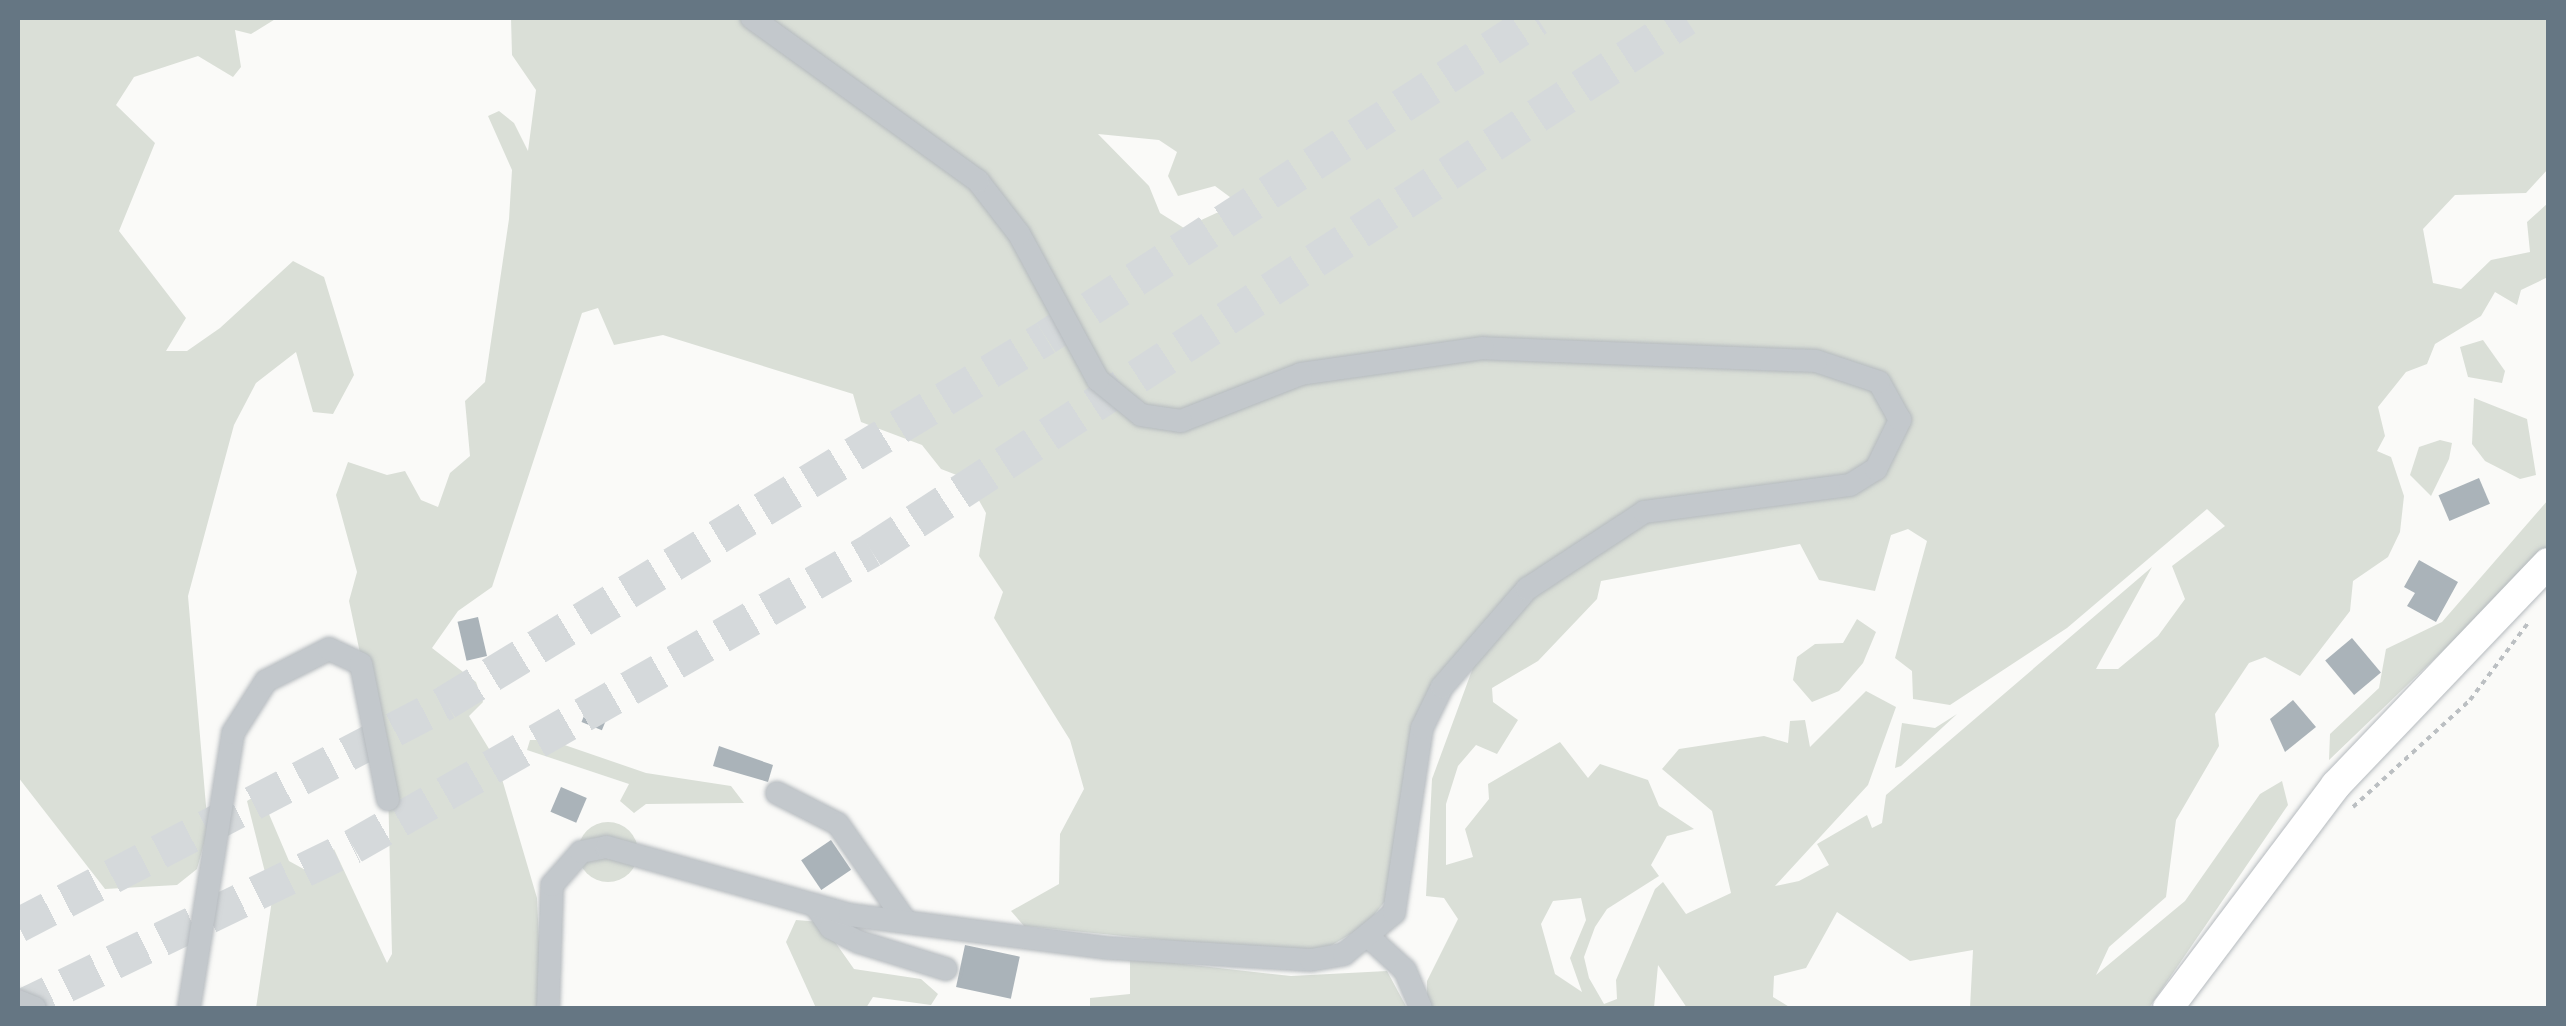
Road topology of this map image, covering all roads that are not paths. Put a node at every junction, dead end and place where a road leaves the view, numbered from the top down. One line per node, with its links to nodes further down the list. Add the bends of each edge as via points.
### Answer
1 (752, 18): 7 (street, via 978,181 1019,234 1098,380 1141,415 1181,421 1301,374 1483,348 1816,361 1857,371 1893,400 1894,445 1876,469 1820,494 1680,506 1610,526 1461,656 1422,728 1400,889)
2 (2548, 563): 14 (main road, via 2336,785)
3 (777, 793): 6 (street, via 861,847)
4 (388, 800): 11 (street, via 360,664 329,649 266,681 233,733)
5 (815, 905): 6 (street); 8 (street, via 831,928 859,942); 12 (street, via 639,854 581,852 552,885)
6 (906, 922): 7 (street, via 1108,948 1311,960)
7 (1370, 940): 13 (street, via 1405,970)
8 (946, 969)
9 (18, 1001): 10 (street)
10 (36, 1008)
11 (189, 1008)
12 (548, 1008)
13 (1421, 1008)
14 (2168, 1008)

